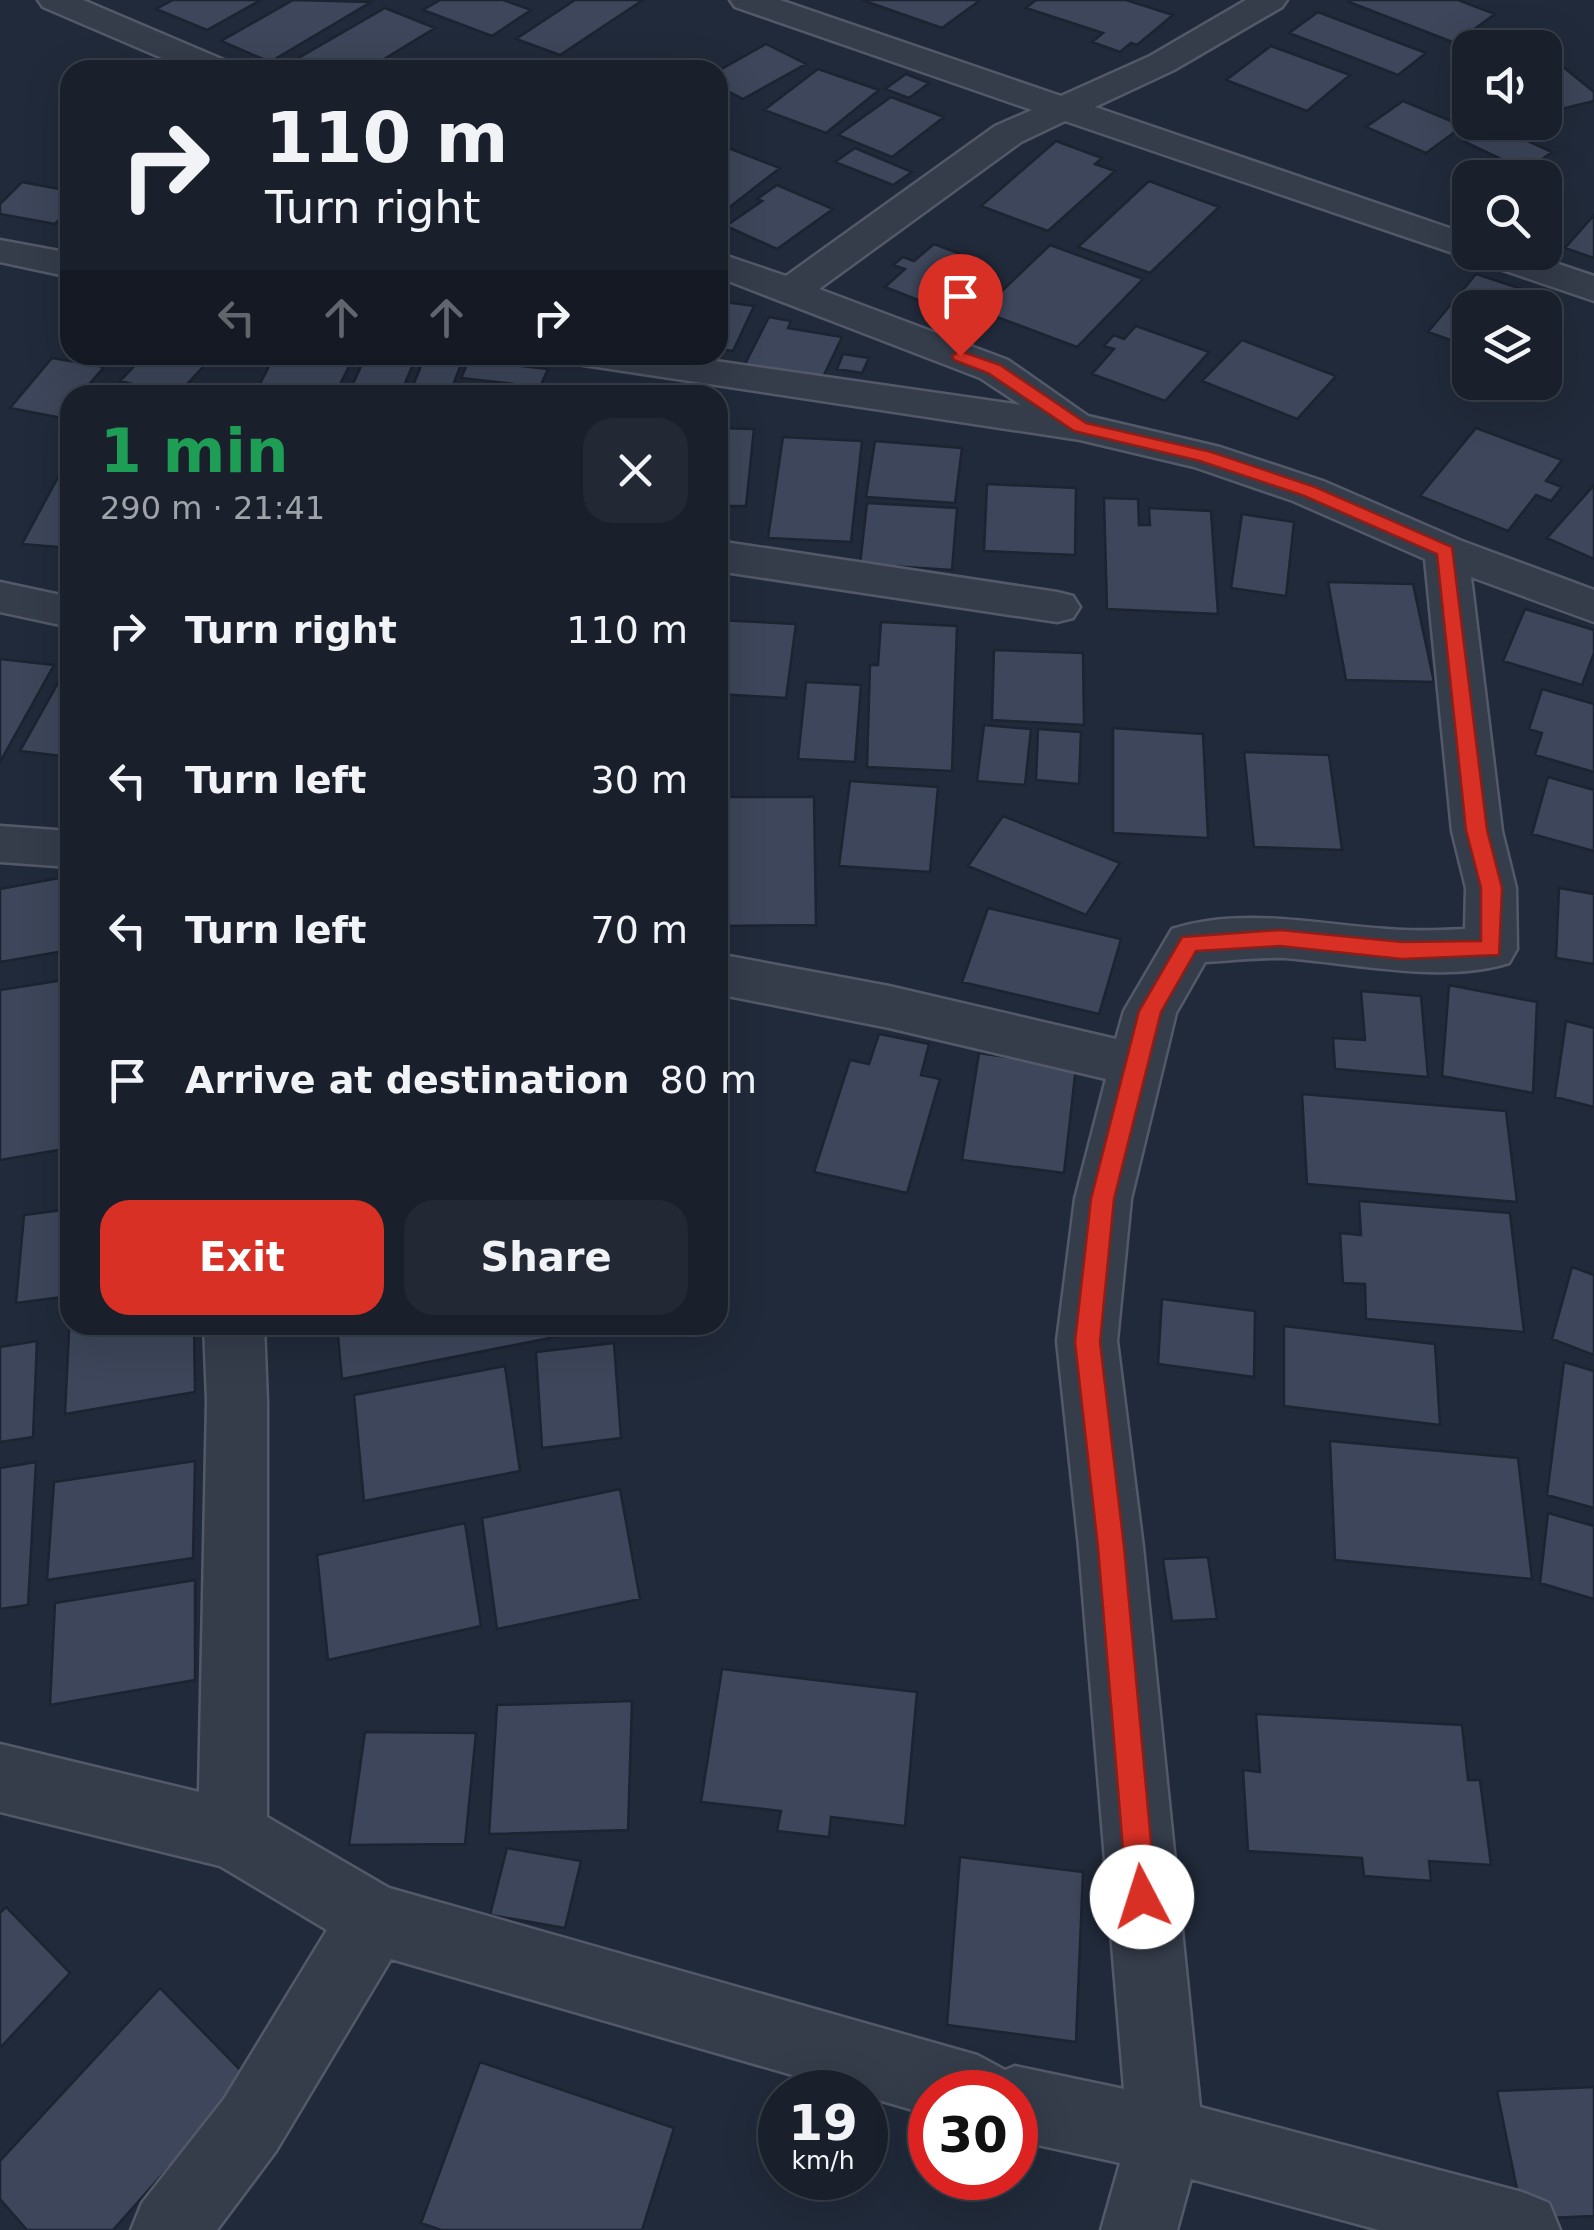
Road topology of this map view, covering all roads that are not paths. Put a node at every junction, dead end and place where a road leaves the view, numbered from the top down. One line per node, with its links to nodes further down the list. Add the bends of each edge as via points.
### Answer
1 (55, 0): 4 (street)
2 (747, 0): 5 (street)
3 (1270, 0): 5 (street, via 1162,63)
4 (196, 60)
5 (1065, 106): 6 (street); 12 (street, via 1008,134)
6 (1452, 242)
7 (0, 252): 8 (street)
8 (60, 264)
9 (728, 268): 12 (street)
10 (1538, 270): 11 (street)
11 (1594, 289)
12 (792, 292): 14 (street, via 994,369)
13 (659, 365): 14 (street)
14 (1080, 427): 15 (street, via 1205,456 1308,491)
15 (1446, 551): 19 (street); 24 (street, via 1476,830 1491,888 1491,949 1402,950 1280,938 1190,943 1150,1011)
16 (728, 558): 18 (street)
17 (0, 597): 20 (street)
18 (1057, 607)
19 (1594, 608)
20 (60, 610)
21 (0, 844): 22 (street)
22 (60, 848)
23 (728, 976): 24 (street)
24 (1137, 1066): 31 (street, via 1103,1199 1087,1342)
25 (234, 1335): 27 (street)
26 (0, 1778): 27 (street)
27 (233, 1835): 28 (street)
28 (375, 1919): 29 (street); 32 (street, via 250,2125)
29 (908, 2072)
30 (1038, 2108): 31 (street)
31 (1165, 2135): 33 (street); 34 (street)
32 (168, 2230)
33 (1139, 2230)
34 (1522, 2230)

